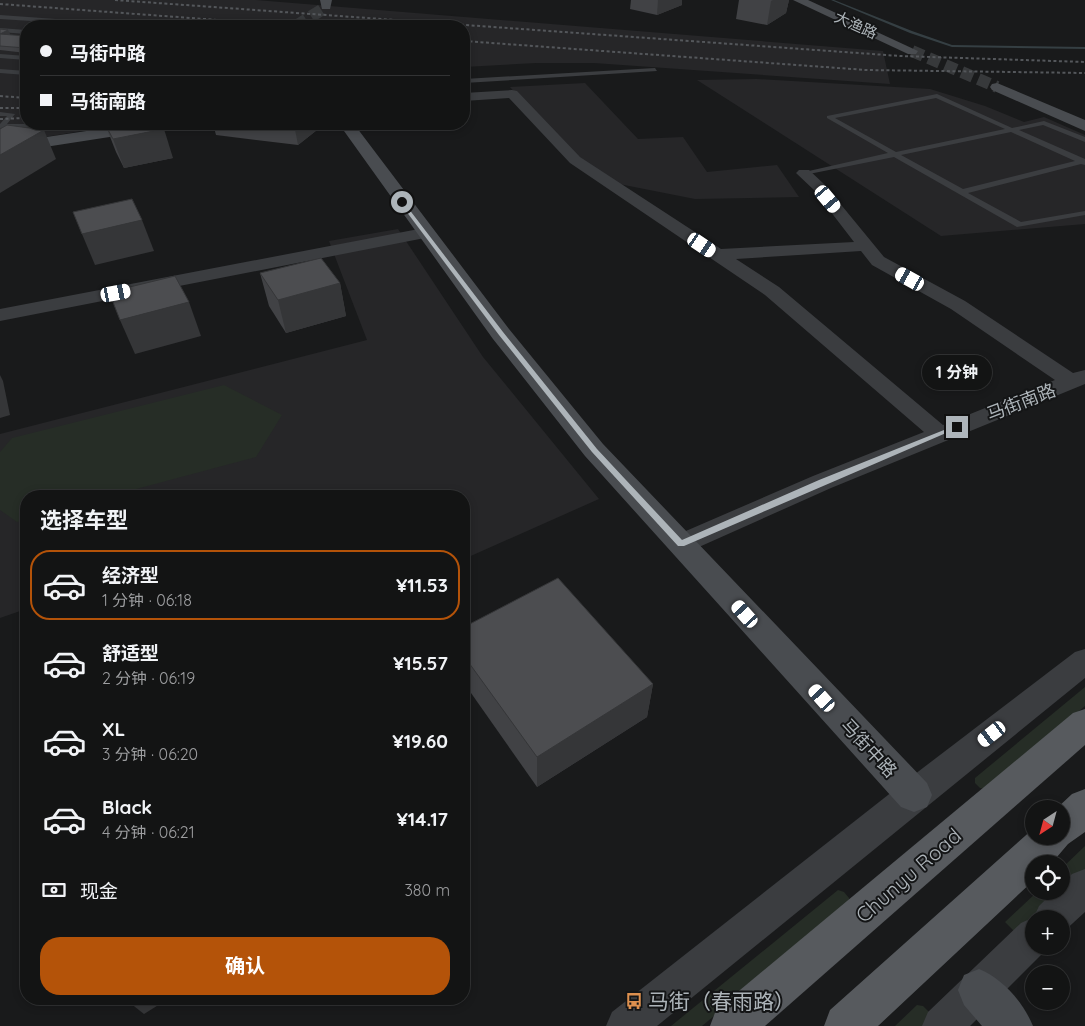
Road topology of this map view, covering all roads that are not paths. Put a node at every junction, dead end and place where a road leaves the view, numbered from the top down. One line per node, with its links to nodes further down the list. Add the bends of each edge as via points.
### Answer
1 (799, 0): 6 (street, 大渔路)
2 (0, 17): 3 (lane)
3 (42, 20)
4 (0, 30): 5 (lane)
5 (20, 32)
6 (912, 51)
7 (0, 56): 8 (lane)
8 (20, 58)
9 (655, 70): 12 (lane)
10 (0, 71): 11 (lane)
11 (20, 73)
12 (470, 81)
13 (997, 87): 18 (street)
14 (470, 97): 31 (street, via 512,94 576,160)
15 (0, 114): 16 (lane, via 12,114)
16 (1, 126): 17 (lane)
17 (20, 126)
18 (1085, 126)
19 (122, 130): 23 (street)
20 (350, 130): 29 (street, 马街中路)
21 (1011, 130): 22 (lane, via 1044,123); 24 (lane); 24 (lane, via 937,96 829,117); 25 (lane)
22 (1085, 140)
23 (0, 149)
24 (894, 154): 26 (lane); 27 (lane)
25 (1084, 162): 27 (lane)
26 (804, 173): 30 (street)
27 (961, 192): 28 (lane, via 1020,226)
28 (1085, 213)
29 (424, 233): 32 (street); 35 (street, 马街中路, via 594,450)
30 (866, 246): 31 (street); 33 (street, via 878,261 958,305)
31 (717, 255): 34 (street, via 772,291)
32 (0, 316)
33 (1079, 379): 34 (street, 马街南路)
34 (940, 434): 35 (street, 马街南路)
35 (681, 544): 38 (street, 马街中路)
36 (1085, 662): 38 (street)
37 (1085, 724): 47 (main road, Chunyu Road)
38 (914, 795): 46 (street)
39 (1085, 807): 40 (main road)
40 (1070, 821)
41 (1044, 845): 48 (main road)
42 (1085, 886): 43 (street)
43 (1061, 910)
44 (1025, 945): 45 (street)
45 (979, 990): 49 (street); 50 (street)
46 (626, 1026)
47 (732, 1026)
48 (846, 1026)
49 (942, 1026)
50 (1011, 1026)

